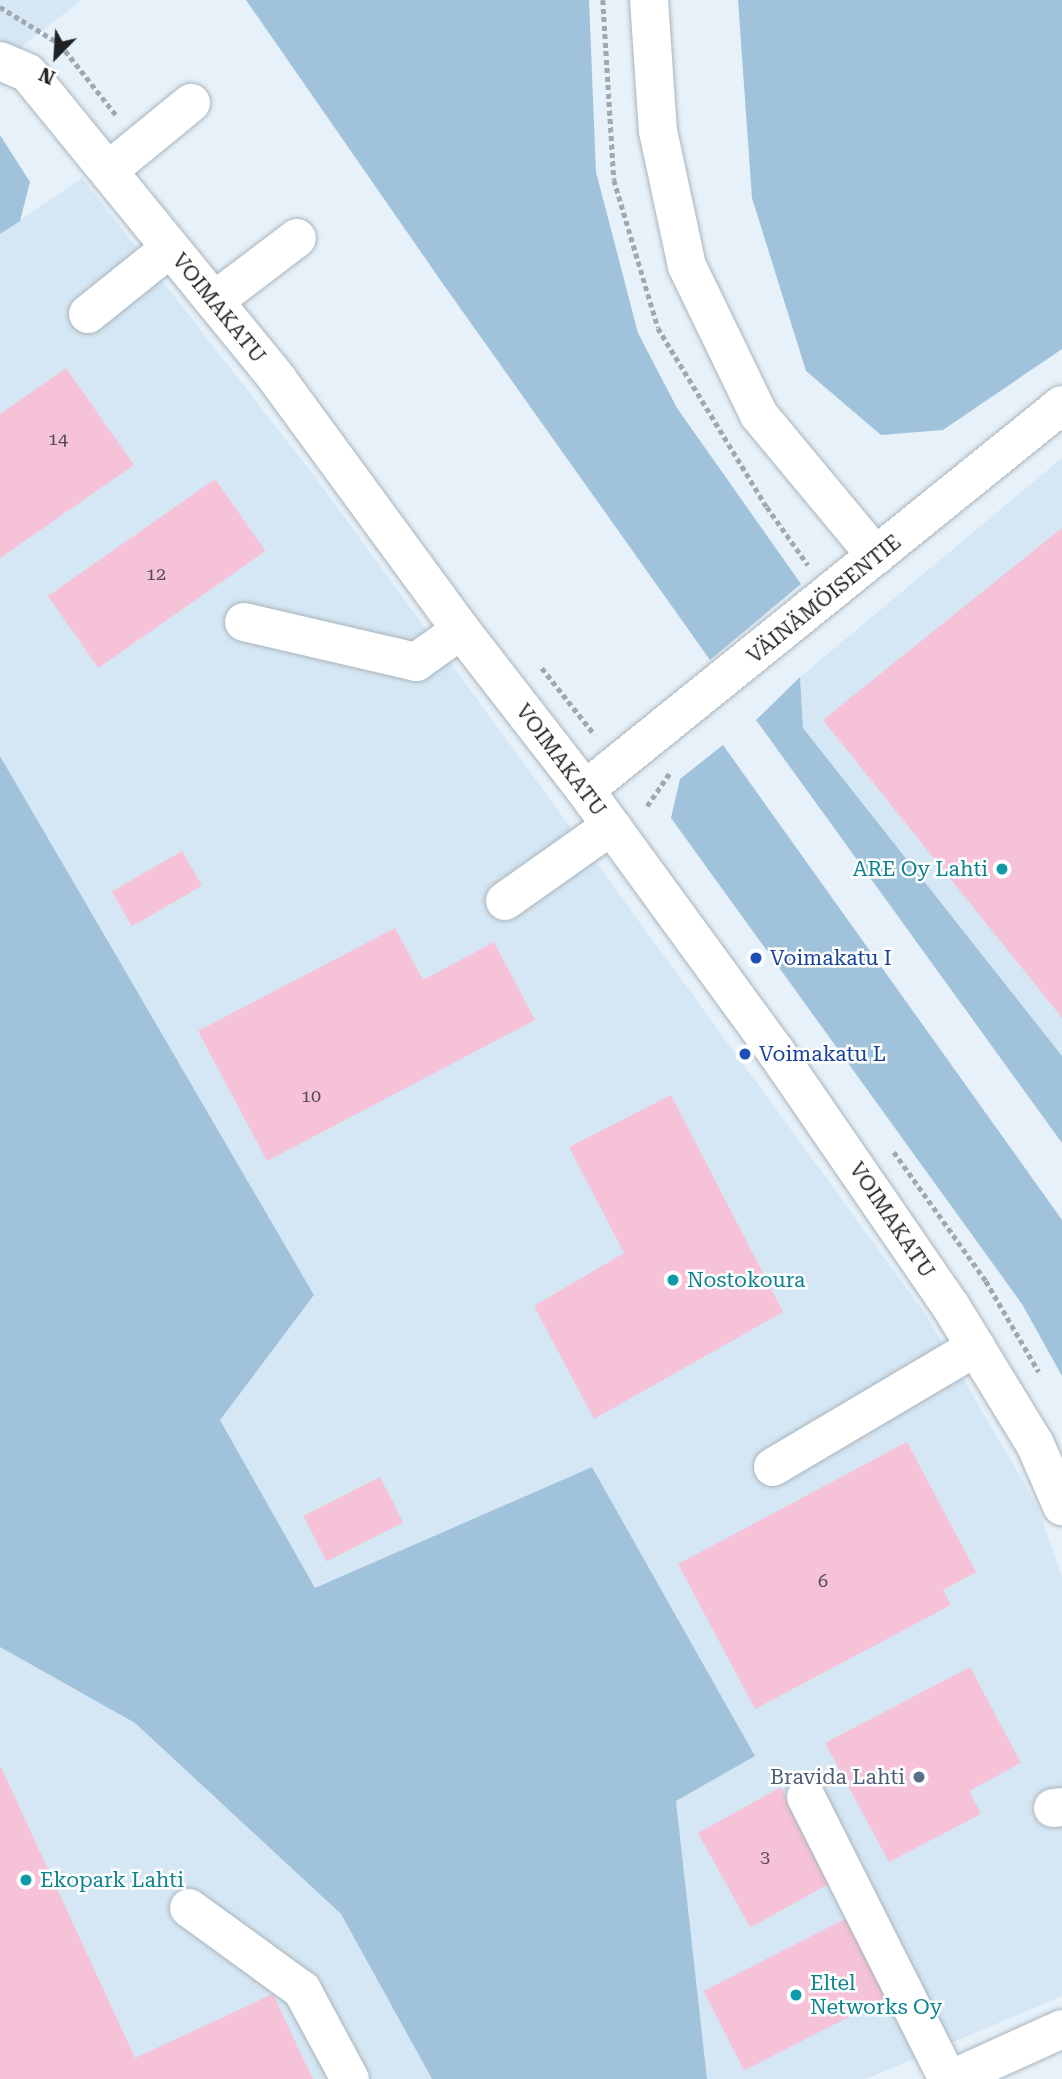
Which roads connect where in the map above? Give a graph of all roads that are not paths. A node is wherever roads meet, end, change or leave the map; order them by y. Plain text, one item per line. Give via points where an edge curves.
1 (649, 0) edge
2 (14, 67) edge
3 (191, 103) dead end
4 (109, 170) junction
5 (297, 238) dead end
6 (170, 248) junction
7 (214, 301) junction
8 (88, 314) dead end
9 (1062, 405) edge
10 (876, 556) junction
11 (244, 622) dead end
12 (461, 630) junction
13 (585, 790) junction
14 (611, 826) junction
15 (505, 901) dead end
16 (976, 1347) junction
17 (772, 1468) dead end
18 (1062, 1506) edge
19 (806, 1797) dead end
20 (189, 1908) dead end
21 (1062, 2029) edge
22 (350, 2079) edge
23 (950, 2079) edge

1 - 10 street via 658,131 687,266 759,415
2 - 4 street, VOIMAKATU
3 - 4 street
4 - 6 street, VOIMAKATU
5 - 7 street
6 - 7 street, VOIMAKATU
6 - 8 street
7 - 12 street, VOIMAKATU via 278,380
9 - 10 street, VÄINÄMÖISENTIE
10 - 13 street, VÄINÄMÖISENTIE via 742,666 661,753
11 - 12 street via 416,662
12 - 13 street, VOIMAKATU
13 - 14 street, VOIMAKATU
14 - 15 street
14 - 16 street, VOIMAKATU via 776,1052
16 - 17 street
16 - 18 street, VOIMAKATU via 1035,1444
19 - 23 street
20 - 22 street via 302,1990
21 - 23 street

